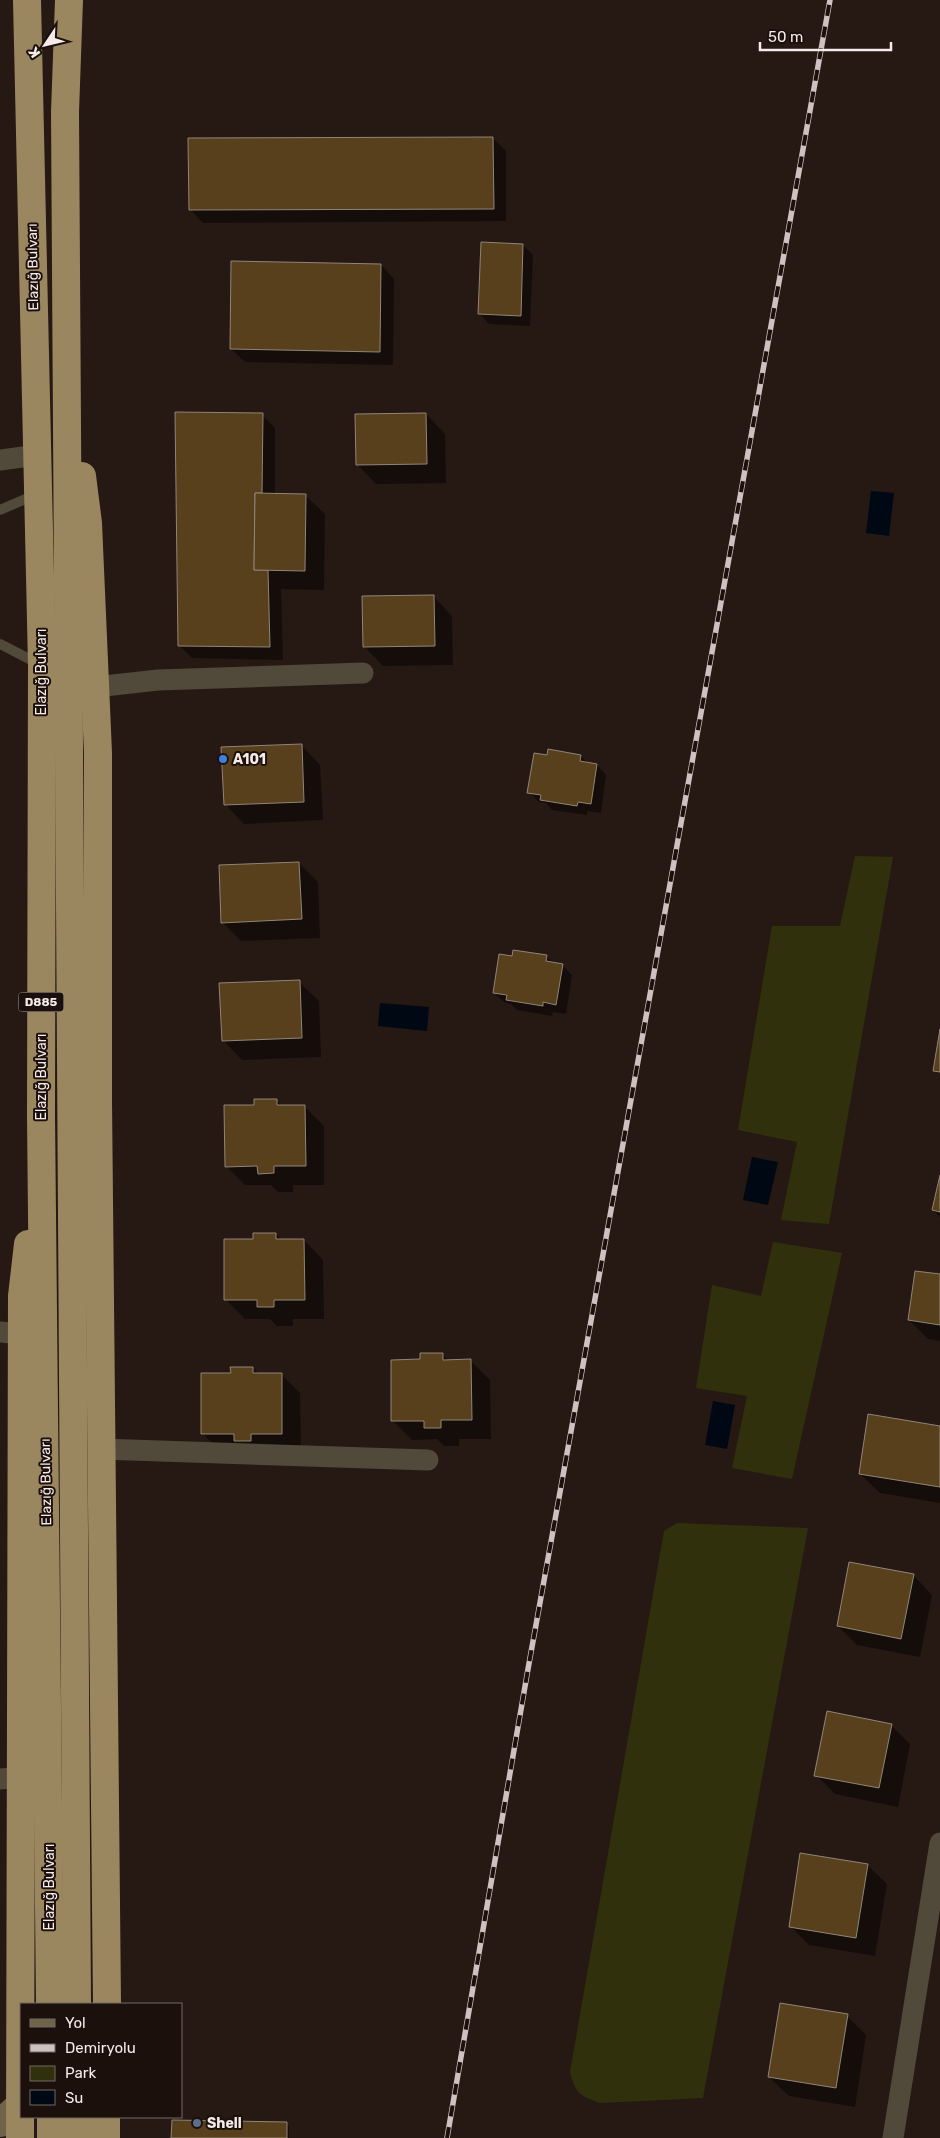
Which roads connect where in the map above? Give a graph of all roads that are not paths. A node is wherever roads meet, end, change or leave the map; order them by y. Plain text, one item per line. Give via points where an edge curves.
1 (27, 0) edge
2 (68, 0) edge
3 (66, 334) junction
4 (37, 455) junction
5 (0, 460) edge
6 (38, 493) junction
7 (0, 510) edge
8 (0, 644) edge
9 (42, 665) junction
10 (363, 673) dead end
11 (95, 687) junction
12 (41, 1116) junction
13 (11, 1333) edge
14 (101, 1449) junction
15 (428, 1460) dead end
16 (11, 1778) edge
17 (940, 1843) edge
18 (50, 2003) edge
19 (77, 2003) edge
20 (107, 2003) edge
21 (20, 2105) junction
22 (51, 2118) edge
23 (78, 2118) edge
24 (106, 2118) edge
25 (0, 2123) edge
26 (20, 2138) edge
27 (51, 2138) edge
28 (78, 2138) edge
29 (106, 2138) edge
30 (893, 2138) edge

1 - 4 highway, Elazığ Bulvarı / D885
2 - 3 highway, Elazığ Bulvarı / D885
3 - 11 highway via 88,523
3 - 19 highway, Elazığ Bulvarı / D885
4 - 5 street
4 - 6 highway, Elazığ Bulvarı / D885
6 - 7 lane
6 - 9 highway, Elazığ Bulvarı / D885
8 - 9 lane
9 - 12 highway, Elazığ Bulvarı / D885
10 - 11 street via 158,680
11 - 14 highway
12 - 13 highway via 22,1296
12 - 18 highway, Elazığ Bulvarı / D885
13 - 16 highway
14 - 15 street
14 - 20 highway
16 - 21 highway
17 - 30 street
21 - 25 main road
21 - 26 highway
22 - 27 highway
23 - 28 highway
24 - 29 highway

